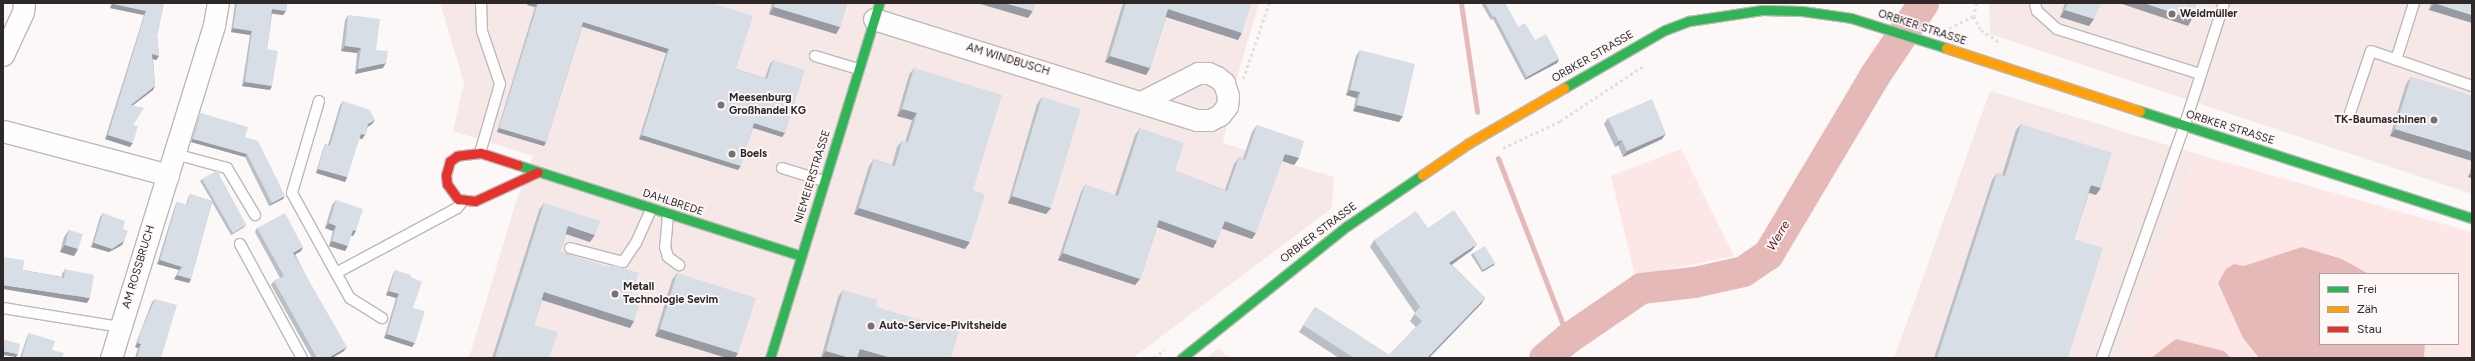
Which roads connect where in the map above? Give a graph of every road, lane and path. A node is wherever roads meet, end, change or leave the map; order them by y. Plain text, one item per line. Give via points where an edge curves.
1 (24, 3) edge
2 (218, 3) edge
3 (481, 3) edge
4 (1269, 3) edge
5 (1977, 3) edge
6 (2035, 3) edge
7 (2224, 3) edge
8 (2414, 3) edge
9 (877, 11) edge
10 (1974, 16) junction
11 (1965, 19) dead end
12 (3, 55) edge
13 (815, 56) dead end
14 (2396, 60) junction
15 (1645, 64) dead end
16 (2002, 68) junction
17 (858, 69) junction
18 (2201, 74) junction
19 (2472, 86) edge
20 (1226, 90) junction
21 (319, 101) dead end
22 (1141, 102) junction
23 (2350, 113) dead end
24 (2184, 127) junction
25 (3, 131) edge
26 (1522, 140) dead end
27 (480, 153) junction
28 (174, 154) junction
29 (782, 168) dead end
30 (538, 172) junction
31 (168, 175) junction
32 (824, 181) junction
33 (463, 201) junction
34 (651, 209) junction
35 (254, 215) dead end
36 (668, 215) junction
37 (2472, 218) edge
38 (240, 244) dead end
39 (570, 248) dead end
40 (801, 256) junction
41 (679, 265) dead end
42 (336, 273) junction
43 (3, 308) edge
44 (382, 318) dead end
45 (120, 327) junction
46 (111, 358) edge
47 (302, 358) edge
48 (770, 358) edge
49 (1182, 358) edge
50 (2102, 358) edge

1 - 12 street via 23,12
2 - 28 street, AM ROSSBRUCH via 214,25
3 - 27 lane via 482,30 500,84
4 - 20 path via 1242,82
5 - 10 path
6 - 18 lane via 2037,11 2057,28
7 - 18 lane
8 - 14 lane
9 - 17 street, NIEMEIERSTRASSE
9 - 22 street, AM WINDBUSCH
10 - 11 path
10 - 16 path via 1981,30 1997,40
13 - 17 lane
14 - 19 lane
14 - 23 lane via 2371,51
15 - 26 path via 1596,99
16 - 24 street, ORBKER STRASSE
16 - 49 street, ORBKER STRASSE via 1851,18 1802,11 1762,10 1712,13 1689,21 1665,30 1468,143 1347,226
17 - 32 street, NIEMEIERSTRASSE
18 - 24 lane
20 - 22 street via 1218,77 1198,73
20 - 22 street, AM WINDBUSCH via 1228,106 1220,115 1210,120 1197,120
21 - 42 lane via 292,193
24 - 37 street, ORBKER STRASSE
24 - 50 lane
25 - 31 street
27 - 30 street, DAHLBREDE
27 - 33 street, DAHLBREDE via 457,156 447,168 447,184 452,193
28 - 31 street, AM ROSSBRUCH
28 - 35 lane via 227,168
29 - 32 lane
30 - 33 street via 483,199
30 - 34 street, DAHLBREDE
31 - 45 street, AM ROSSBRUCH
32 - 40 street, NIEMEIERSTRASSE
33 - 42 lane via 457,208
34 - 36 street, DAHLBREDE
34 - 39 lane via 636,243 623,262
36 - 40 street, DAHLBREDE
36 - 41 lane via 665,247 668,257
38 - 47 lane
40 - 48 street, NIEMEIERSTRASSE
42 - 44 lane via 350,298
43 - 45 lane
45 - 46 street, AM ROSSBRUCH

